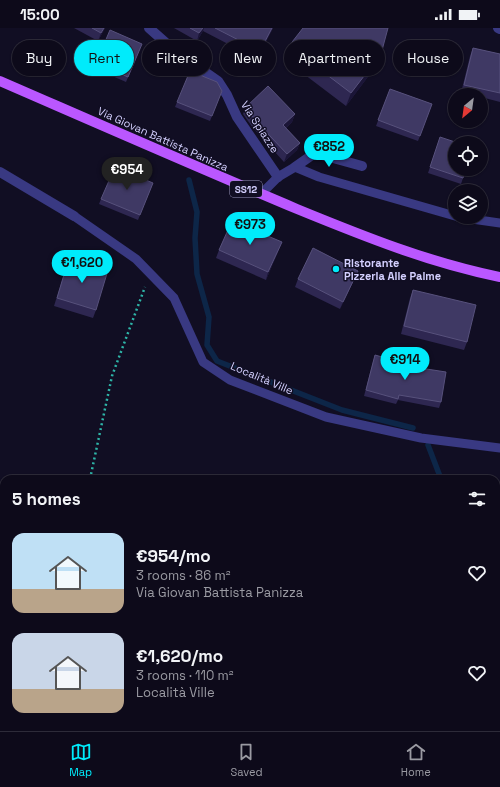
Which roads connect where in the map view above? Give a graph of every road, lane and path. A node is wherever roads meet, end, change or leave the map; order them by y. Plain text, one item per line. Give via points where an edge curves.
1 (149, 28) edge
2 (0, 81) edge
3 (362, 166) dead end
4 (295, 167) junction
5 (0, 172) edge
6 (278, 177) junction
7 (261, 194) junction
8 (448, 215) edge
9 (74, 216) joint
10 (488, 221) edge
11 (500, 223) edge
12 (150, 273) junction
13 (500, 277) edge
14 (500, 448) edge
15 (91, 475) edge

1 - 6 street, Via Spiazze via 175,51 218,81 237,117
2 - 7 main road, Via Giovan Battista Panizza / SS12
3 - 4 street via 315,153
4 - 6 lane
4 - 8 lane
5 - 9 street, Località Ville
6 - 7 lane
7 - 13 main road, Via Giovan Battista Panizza / SS12 via 360,235 419,255
9 - 12 lane, Località Ville via 136,259
10 - 11 lane
12 - 14 lane, Località Ville via 174,298 203,362 230,380 326,417 421,438
12 - 15 path via 112,376

